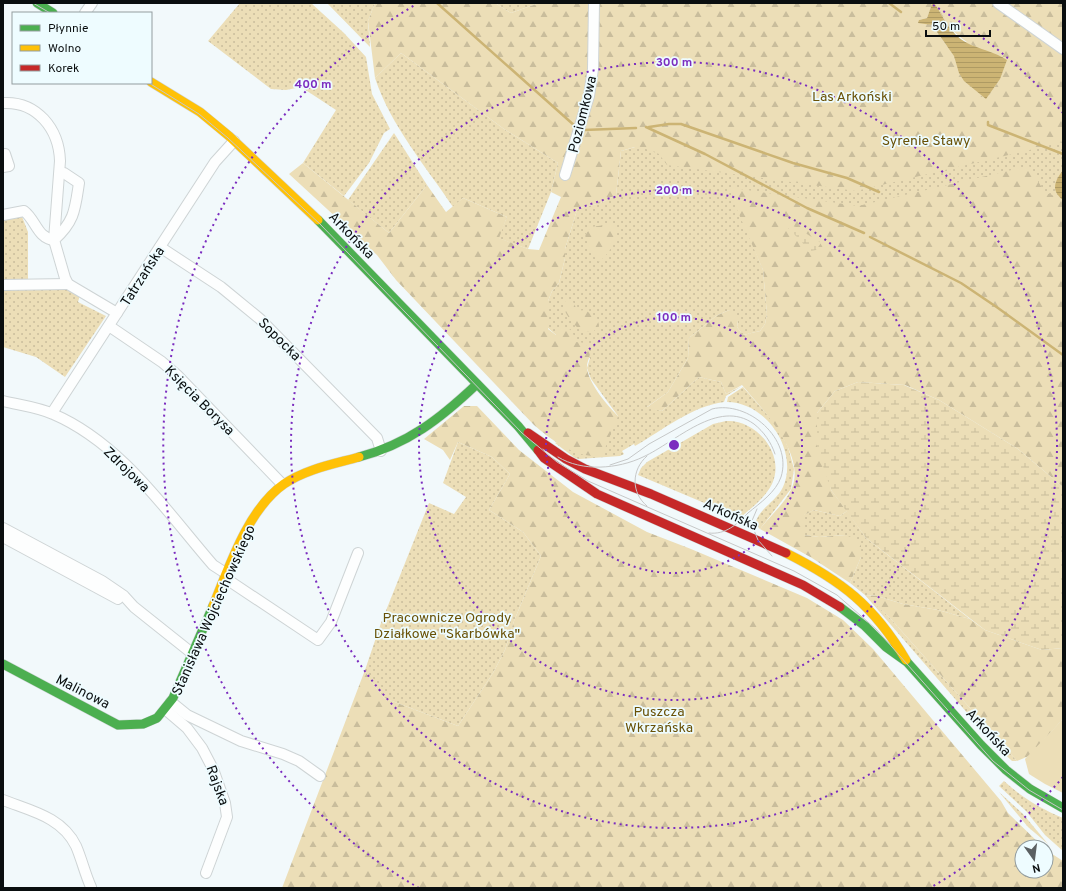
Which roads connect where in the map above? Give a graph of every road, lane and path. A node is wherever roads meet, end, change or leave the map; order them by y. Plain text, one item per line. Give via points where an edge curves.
1 (37, 3) edge
2 (92, 3) edge
3 (594, 3) edge
4 (998, 3) edge
5 (51, 12) edge
6 (86, 12) edge
7 (1063, 49) edge
8 (152, 83) edge
9 (3, 103) edge
10 (234, 141) junction
11 (3, 154) edge
12 (3, 168) edge
13 (60, 173) junction
14 (566, 175) dead end
15 (3, 215) edge
16 (54, 240) junction
17 (160, 247) junction
18 (68, 284) junction
19 (3, 285) edge
20 (118, 313) junction
21 (110, 326) junction
22 (477, 384) junction
23 (3, 401) edge
24 (52, 413) junction
25 (518, 426) junction
26 (381, 451) junction
27 (282, 484) junction
28 (3, 528) edge
29 (3, 537) edge
30 (358, 553) dead end
31 (226, 576) junction
32 (134, 607) junction
33 (193, 654) junction
34 (907, 662) junction
35 (3, 664) edge
36 (169, 706) junction
37 (154, 720) joint
38 (320, 776) dead end
39 (3, 800) edge
40 (1063, 808) edge
41 (206, 873) dead end
42 (92, 888) edge

1 - 5 street
2 - 6 street
3 - 14 street, Poziomkowa via 593,69 589,96
4 - 7 street
8 - 10 street, Arkońska via 200,112
9 - 13 street via 26,106 48,123 59,143
10 - 17 street, Tatrzańska via 215,162
10 - 22 street, Arkońska via 322,224
11 - 12 street via 9,166
13 - 16 street
13 - 16 street via 79,183 73,217 69,225
15 - 16 street via 24,211 42,236
16 - 18 street
17 - 20 street, Tatrzańska
17 - 26 street, Sopocka via 221,287 260,319 377,438
18 - 19 street
18 - 20 street
20 - 21 street, Tatrzańska
21 - 24 street, Tatrzańska
21 - 27 street, Księcia Borysa via 177,375
22 - 25 street, Arkońska
22 - 26 street, Stanisława Wojciechowskiego via 437,420 417,434
23 - 24 street, Zdrojowa
24 - 31 street, Zdrojowa via 80,428 126,466
25 - 34 street, Arkońska via 546,459 591,490 619,505 814,591 851,615 886,647
25 - 34 street, Arkońska via 587,470 643,490 821,570 870,611 895,640
26 - 27 street, Stanisława Wojciechowskiego via 299,476
27 - 31 street, Stanisława Wojciechowskiego via 258,512
28 - 32 street via 92,575 124,596
29 - 32 street
30 - 31 street, Zdrojowa via 331,622 318,640
31 - 33 street, Stanisława Wojciechowskiego
32 - 33 street
33 - 36 street, Stanisława Wojciechowskiego
34 - 40 street, Arkońska via 981,746 1002,766 1033,791
35 - 37 street, Malinowa via 118,725 138,726
36 - 37 street, Stanisława Wojciechowskiego
36 - 38 street via 241,741 299,761
36 - 41 street, Rajska via 202,748 213,769 225,803 227,817
39 - 42 street via 50,818 61,826 75,844

